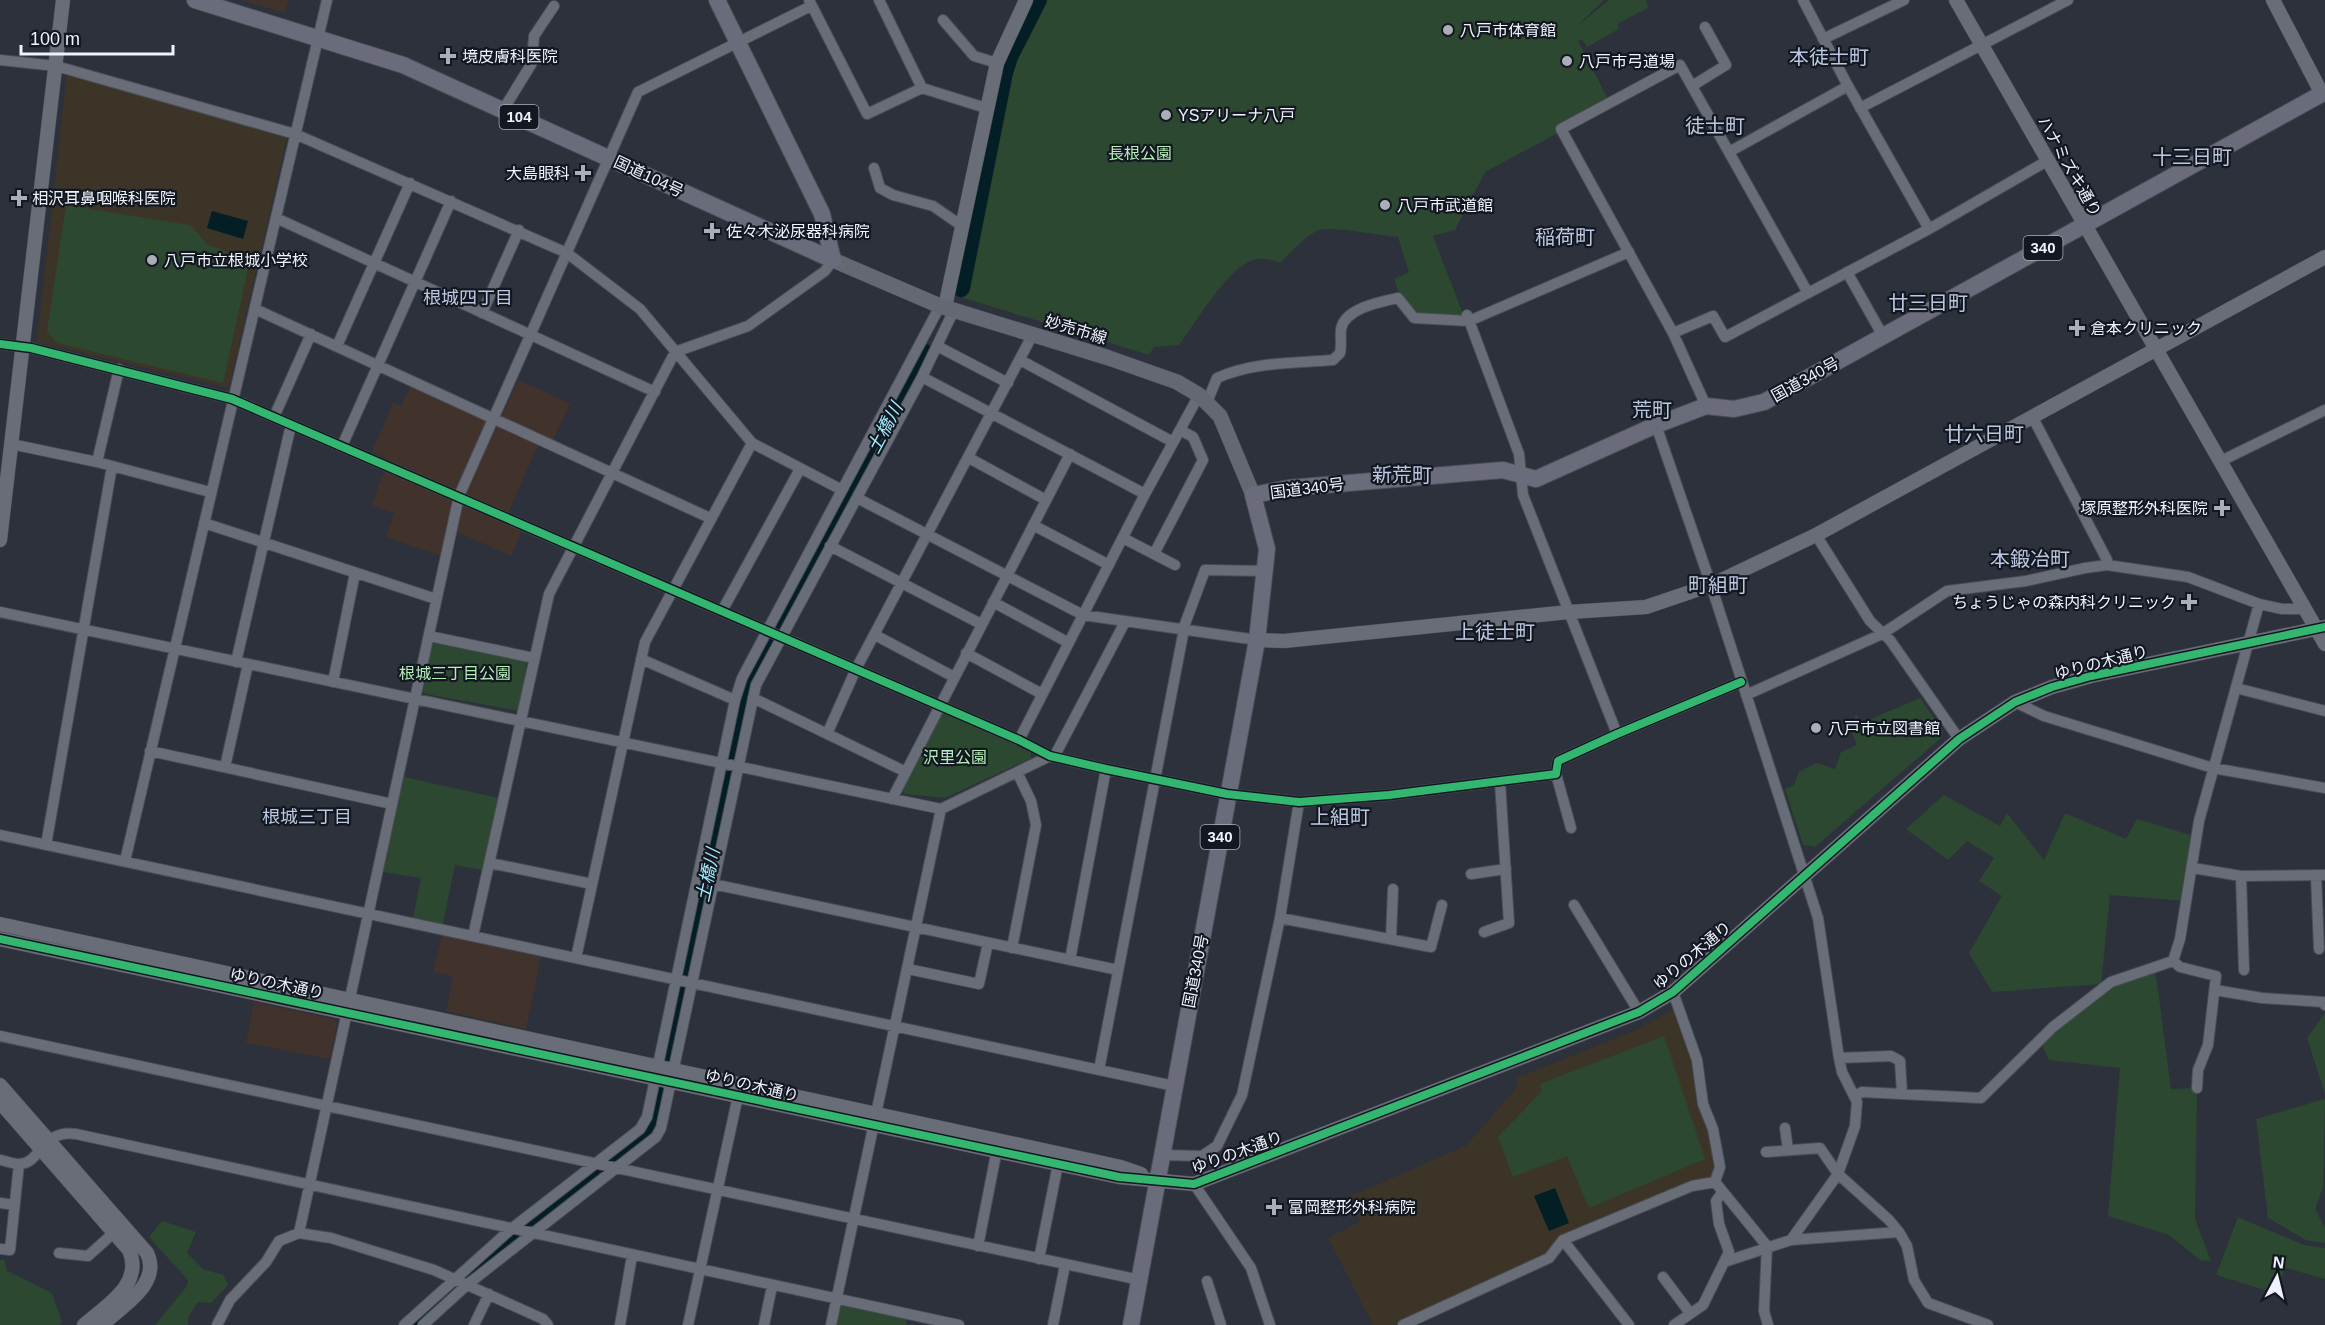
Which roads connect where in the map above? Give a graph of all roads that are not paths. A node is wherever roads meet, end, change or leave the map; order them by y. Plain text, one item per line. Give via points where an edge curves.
1 (63, 0) edge
2 (195, 0) edge
3 (327, 0) edge
4 (717, 0) edge
5 (879, 0) edge
6 (1026, 0) edge
7 (1803, 0) edge
8 (1904, 0) edge
9 (1956, 0) edge
10 (2068, 0) edge
11 (2273, 0) edge
12 (555, 2) edge
13 (810, 3) edge
14 (943, 20) dead end
15 (1705, 27) dead end
16 (319, 37) junction
17 (1823, 39) junction
18 (738, 43) junction
19 (1982, 45) junction
20 (0, 60) edge
21 (997, 63) junction
22 (56, 66) junction
23 (1692, 86) junction
24 (1848, 86) junction
25 (922, 88) junction
26 (2323, 93) edge
27 (986, 108) junction
28 (1860, 108) junction
29 (503, 110) junction
30 (295, 134) junction
31 (1729, 152) junction
32 (609, 158) junction
33 (2047, 161) junction
34 (874, 168) dead end
35 (410, 183) junction
36 (452, 201) junction
37 (276, 218) junction
38 (2084, 225) junction
39 (962, 226) junction
40 (1929, 229) junction
41 (519, 230) junction
42 (567, 252) junction
43 (1629, 252) junction
44 (2325, 257) edge
45 (832, 260) junction
46 (374, 263) junction
47 (1848, 272) junction
48 (415, 282) junction
49 (1808, 293) junction
50 (947, 308) junction
51 (255, 309) junction
52 (482, 312) junction
53 (1468, 318) junction
54 (1673, 333) junction
55 (311, 334) junction
56 (1033, 334) junction
57 (530, 335) junction
58 (1883, 336) junction
59 (0, 344) edge
60 (336, 346) junction
61 (937, 346) junction
62 (23, 347) junction
63 (2157, 347) junction
64 (675, 352) junction
65 (1020, 360) junction
66 (378, 365) junction
67 (119, 369) junction
68 (922, 377) junction
69 (1008, 383) junction
70 (654, 392) junction
71 (1203, 398) junction
72 (232, 399) junction
73 (1706, 406) junction
74 (2325, 410) edge
75 (993, 413) junction
76 (2032, 416) junction
77 (274, 417) junction
78 (493, 418) junction
79 (291, 425) junction
80 (1656, 425) junction
81 (1180, 430) junction
82 (1173, 442) junction
83 (752, 443) junction
84 (11, 444) junction
85 (342, 446) junction
86 (1070, 454) junction
87 (969, 458) junction
88 (2221, 461) junction
89 (97, 462) junction
90 (112, 466) junction
91 (800, 469) junction
92 (611, 472) junction
93 (1522, 476) junction
94 (842, 490) junction
95 (210, 492) junction
96 (1145, 494) junction
97 (1253, 495) junction
98 (459, 496) junction
99 (857, 498) junction
100 (1046, 500) junction
101 (710, 518) junction
102 (204, 523) junction
103 (1033, 525) junction
104 (929, 534) junction
105 (1816, 535) junction
106 (1123, 538) junction
107 (0, 540) edge
108 (265, 543) junction
109 (830, 546) junction
110 (573, 549) junction
111 (1154, 554) junction
112 (1109, 565) junction
113 (1175, 565) dead end
114 (2107, 565) junction
115 (1266, 571) junction
116 (355, 573) junction
117 (1006, 576) junction
118 (902, 584) junction
119 (1711, 585) junction
120 (672, 590) junction
121 (436, 599) junction
122 (993, 602) junction
123 (2259, 604) junction
124 (2304, 609) junction
125 (722, 611) junction
126 (0, 612) edge
127 (1569, 612) junction
128 (1083, 615) junction
129 (1125, 622) junction
130 (981, 624) junction
131 (2321, 628) edge
132 (83, 629) junction
133 (767, 631) junction
134 (1183, 631) junction
135 (1882, 634) junction
136 (875, 635) junction
137 (429, 636) junction
138 (781, 637) junction
139 (1257, 640) junction
140 (1069, 643) junction
141 (2249, 643) junction
142 (2325, 644) edge
143 (174, 649) junction
144 (966, 653) junction
145 (534, 658) junction
146 (641, 659) junction
147 (236, 662) junction
148 (248, 664) junction
149 (856, 669) junction
150 (954, 676) junction
151 (333, 682) junction
152 (1741, 682) junction
153 (2236, 688) junction
154 (1042, 694) junction
155 (1746, 695) junction
156 (753, 698) junction
157 (415, 699) junction
158 (735, 700) junction
159 (2015, 702) junction
160 (939, 706) junction
161 (2325, 711) edge
162 (521, 721) junction
163 (827, 734) junction
164 (1617, 734) junction
165 (1959, 739) junction
166 (1018, 740) junction
167 (623, 742) junction
168 (150, 751) junction
169 (1052, 757) junction
170 (723, 763) junction
171 (739, 766) junction
172 (225, 767) junction
173 (2213, 768) junction
174 (1106, 769) junction
175 (906, 772) junction
176 (1017, 772) junction
177 (1556, 774) junction
178 (1153, 779) junction
179 (1500, 782) junction
180 (2325, 788) edge
181 (1227, 794) junction
182 (892, 799) junction
183 (1299, 802) junction
184 (392, 804) junction
185 (941, 809) junction
186 (1571, 828) dead end
187 (0, 835) edge
188 (46, 845) junction
189 (125, 861) junction
190 (490, 863) junction
191 (2193, 868) junction
192 (1506, 869) junction
193 (1471, 874) dead end
194 (1805, 875) junction
195 (2320, 875) edge
196 (2241, 876) junction
197 (592, 884) junction
198 (713, 884) junction
199 (1393, 889) dead end
200 (1442, 905) dead end
201 (1574, 905) dead end
202 (368, 914) junction
203 (1280, 918) junction
204 (0, 924) edge
205 (916, 928) junction
206 (1484, 932) dead end
207 (473, 936) junction
208 (1390, 938) junction
209 (0, 939) edge
210 (988, 943) junction
211 (1012, 948) junction
212 (2319, 949) dead end
213 (576, 958) junction
214 (1070, 960) junction
215 (2173, 961) junction
216 (908, 969) junction
217 (1118, 970) junction
218 (2244, 970) dead end
219 (676, 979) junction
220 (692, 982) junction
221 (2215, 990) junction
222 (1673, 992) junction
223 (2325, 1005) edge
224 (348, 1006) junction
225 (1639, 1012) junction
226 (896, 1027) junction
227 (0, 1036) edge
228 (1839, 1058) junction
229 (1099, 1070) junction
230 (656, 1074) junction
231 (671, 1076) junction
232 (0, 1085) edge
233 (1174, 1086) junction
234 (2197, 1088) dead end
235 (1902, 1093) junction
236 (738, 1096) junction
237 (1855, 1096) junction
238 (0, 1102) edge
239 (327, 1106) junction
240 (876, 1120) junction
241 (1785, 1128) dead end
242 (44, 1145) junction
243 (998, 1146) junction
244 (1788, 1150) junction
245 (1766, 1152) dead end
246 (1162, 1155) junction
247 (0, 1160) edge
248 (595, 1163) junction
249 (19, 1164) junction
250 (1058, 1164) junction
251 (617, 1168) junction
252 (1838, 1174) junction
253 (1158, 1180) junction
254 (1715, 1182) junction
255 (1194, 1184) junction
256 (309, 1185) junction
257 (718, 1189) junction
258 (1722, 1193) junction
259 (0, 1203) edge
260 (14, 1205) junction
261 (854, 1220) junction
262 (118, 1229) junction
263 (511, 1229) junction
264 (535, 1232) junction
265 (299, 1233) junction
266 (1899, 1233) junction
267 (1563, 1240) junction
268 (1791, 1240) junction
269 (978, 1246) junction
270 (1767, 1246) junction
271 (0, 1249) edge
272 (59, 1253) dead end
273 (632, 1256) junction
274 (1038, 1259) junction
275 (1724, 1262) junction
276 (1065, 1265) junction
277 (700, 1271) junction
278 (1663, 1277) dead end
279 (454, 1278) junction
280 (1140, 1280) junction
281 (1207, 1281) dead end
282 (468, 1284) junction
283 (772, 1286) junction
284 (489, 1294) junction
285 (836, 1299) junction
286 (1690, 1313) junction
287 (912, 1320) edge
288 (1406, 1324) edge
289 (84, 1325) edge
290 (102, 1325) edge
291 (217, 1325) edge
292 (404, 1325) edge
293 (423, 1325) edge
294 (474, 1325) edge
295 (548, 1325) edge
296 (620, 1325) edge
297 (688, 1325) edge
298 (764, 1325) edge
299 (831, 1325) edge
300 (959, 1325) edge
301 (1053, 1325) edge
302 (1131, 1325) edge
303 (1221, 1325) edge
304 (1270, 1325) edge
305 (1629, 1325) edge
306 (1674, 1325) edge
307 (1768, 1325) edge
308 (1988, 1325) edge

1 - 22 street
2 - 16 highway, 国道104号 / 104
3 - 16 street
4 - 18 highway
5 - 25 street
6 - 21 street
7 - 17 street
8 - 17 street
9 - 19 street, ハナミズキ通り
10 - 19 street
11 - 26 street
12 - 29 street via 534,36 532,63
13 - 18 street
13 - 25 street via 867,114
14 - 21 street via 974,56
15 - 23 street via 1726,65
16 - 29 highway, 国道104号 / 104 via 403,65
16 - 30 street
17 - 24 street
18 - 32 street via 638,92
18 - 45 highway via 822,214
19 - 28 street
19 - 33 street, ハナミズキ通り
20 - 22 street
21 - 27 street
22 - 30 street
22 - 62 street
23 - 31 street
23 - 43 street via 1680,65 1561,129
24 - 28 street
24 - 31 street
25 - 27 street
26 - 38 highway, 国道340号 / 340
27 - 39 street
28 - 40 street
29 - 32 highway, 国道104号 / 104
30 - 35 street
30 - 37 street
31 - 49 street
32 - 42 street
32 - 45 highway, 国道104号 / 104
33 - 38 street, ハナミズキ通り
33 - 40 street
34 - 39 street via 880,188 933,206
35 - 36 street
35 - 46 street
36 - 41 street
36 - 48 street
37 - 46 street
37 - 51 street
38 - 58 highway, 国道340号 / 340
38 - 63 street, ハナミズキ通り
39 - 50 street
40 - 47 street
41 - 42 street
41 - 52 street
42 - 57 street
42 - 64 street via 640,309
43 - 53 street
43 - 54 street
44 - 63 street
45 - 50 main road, 妙売市線
45 - 64 street via 825,271 748,326
46 - 48 street
46 - 60 street
47 - 49 street
47 - 58 street
48 - 52 street
48 - 66 street
49 - 54 street via 1725,337 1713,316
50 - 56 main road, 妙売市線
50 - 61 street
50 - 94 street
51 - 55 street
51 - 72 street
52 - 57 street
53 - 71 street via 1414,318 1398,298 1391,299 1351,315 1342,326 1340,354 1333,360 1257,366 1217,378
53 - 93 street via 1519,454
54 - 73 street
55 - 60 street
55 - 77 street
56 - 65 street
56 - 71 main road, 妙売市線 via 1138,367 1177,382
57 - 70 street
57 - 78 street
58 - 73 highway, 国道340号 / 340 via 1764,402 1734,409
59 - 62 street
60 - 66 street
61 - 68 street
61 - 69 street
62 - 67 street
62 - 84 street
63 - 76 street
63 - 88 street, ハナミズキ通り
64 - 70 street
64 - 83 street
65 - 69 street
65 - 82 street
66 - 78 street
66 - 85 street
67 - 72 street
67 - 89 street
68 - 75 street
68 - 99 street
69 - 75 street
70 - 92 street
71 - 81 street
71 - 97 main road, 妙売市線 via 1220,416
72 - 77 street
72 - 95 street
73 - 80 highway, 国道340号 / 340
74 - 88 street
75 - 86 street
75 - 87 street
76 - 105 street
76 - 114 street
77 - 79 street
78 - 92 street
78 - 98 street
79 - 85 street
79 - 108 street
80 - 93 highway, 国道340号 / 340 via 1536,479
80 - 119 street
81 - 82 street
81 - 111 street via 1193,437 1203,460
82 - 96 street
83 - 91 street
83 - 101 street
84 - 89 street
84 - 107 street
85 - 98 street
86 - 96 street
86 - 100 street
87 - 100 street
87 - 104 street
88 - 124 street, ハナミズキ通り
89 - 90 street
90 - 95 street
90 - 132 street
91 - 94 street
91 - 125 street
92 - 101 street
92 - 110 street
93 - 97 highway, 国道340号 / 340 via 1503,470 1289,488
93 - 127 street via 1523,495
94 - 133 street
95 - 102 street
96 - 106 street
97 - 115 highway, 国道340号 / 340 via 1266,535
98 - 110 street
98 - 121 street
99 - 104 street
99 - 109 street
100 - 103 street
101 - 120 street
102 - 108 street
102 - 143 street
103 - 112 street
103 - 117 street
104 - 117 street
104 - 118 street
105 - 119 street
105 - 135 street
106 - 111 street
106 - 112 street
108 - 116 street
108 - 147 street
109 - 118 street
109 - 138 street
110 - 120 street
110 - 145 street via 549,594
111 - 113 street
112 - 128 street
114 - 123 street via 2188,577
114 - 135 street via 1947,591
115 - 134 street via 1205,570
115 - 139 highway, 国道340号 / 340
116 - 121 street
116 - 151 street
117 - 122 street
117 - 128 street
118 - 130 street
118 - 136 street
119 - 127 street via 1646,607
119 - 152 street
120 - 125 street
120 - 146 street via 645,642
121 - 137 street
122 - 130 street
122 - 140 street
123 - 124 street
123 - 141 street
124 - 131 street, ハナミズキ通り
125 - 133 street
126 - 132 street
127 - 139 street via 1284,641
127 - 164 street
128 - 129 street
128 - 140 street
129 - 134 street
129 - 169 street
130 - 144 street
131 - 141 street, ゆりの木通り
131 - 142 street, ハナミズキ通り
132 - 143 street
132 - 188 street
133 - 138 street
133 - 158 street
134 - 139 street
134 - 178 street
135 - 155 street
135 - 165 street
136 - 149 street
136 - 150 street
137 - 145 street
137 - 157 street
138 - 149 street
138 - 156 street
139 - 181 highway, 国道340号 / 340
140 - 154 street
141 - 153 street
141 - 159 street, ゆりの木通り via 2091,676
143 - 147 street
143 - 168 street
144 - 150 street
144 - 154 street
145 - 162 street
146 - 158 street
146 - 167 street
147 - 148 street
148 - 151 street
148 - 172 street
149 - 160 street
149 - 163 street
150 - 160 street
151 - 157 street
152 - 155 street
152 - 164 street
153 - 161 street
153 - 173 street
154 - 166 street
155 - 194 street
156 - 163 street
156 - 171 street
157 - 162 street
157 - 184 street
158 - 170 street
159 - 165 street, ゆりの木通り
159 - 173 street via 2044,716
160 - 166 street
160 - 175 street
162 - 167 street
162 - 190 street
163 - 175 street
164 - 177 street via 1558,761
165 - 194 street, ゆりの木通り
166 - 169 street
167 - 170 street
167 - 197 street
168 - 172 street
168 - 189 street
169 - 174 street
169 - 176 street
170 - 171 street
170 - 219 street
171 - 182 street
171 - 198 street
172 - 184 street
173 - 180 street
173 - 191 street via 2199,821
174 - 178 street
174 - 214 street
175 - 182 street
176 - 185 street
176 - 211 street via 1031,801 1036,825
177 - 179 street
177 - 186 street
178 - 181 street
178 - 217 street
179 - 183 street
179 - 192 street
181 - 183 street
181 - 233 highway, 国道340号 / 340
182 - 185 street
183 - 203 street
184 - 202 street
185 - 205 street
187 - 188 street
188 - 189 street
189 - 202 street
190 - 197 street
190 - 207 street
191 - 196 street
191 - 215 street
192 - 193 street
192 - 206 street via 1509,922
194 - 222 street, ゆりの木通り
194 - 228 street via 1818,918
195 - 196 street
195 - 212 street
196 - 218 street
197 - 213 street
198 - 205 street
198 - 220 street
199 - 208 street
200 - 208 street via 1431,947
201 - 225 street
202 - 207 street
202 - 224 street
203 - 208 street
203 - 246 street via 1242,1095 1217,1146 1202,1156
204 - 224 street, ゆりの木通り
205 - 210 street
205 - 216 street
207 - 213 street
209 - 224 street, ゆりの木通り
210 - 211 street
210 - 216 street via 979,984
211 - 214 street
213 - 219 street
214 - 217 street
215 - 221 street via 2180,967 2216,976
215 - 235 street via 2111,982 2053,1027 1981,1098
216 - 226 street
217 - 229 street
219 - 220 street
219 - 230 street
220 - 226 street
220 - 231 street
221 - 223 street
221 - 234 street via 2208,1045 2198,1070
222 - 225 street, ゆりの木通り
222 - 254 street via 1686,1022 1697,1060 1703,1104 1713,1129 1720,1167
224 - 230 street, ゆりの木通り
224 - 239 street
225 - 255 street, ゆりの木通り
226 - 229 street
226 - 240 street
227 - 239 street
228 - 235 street via 1891,1056 1900,1061
228 - 237 street
229 - 233 street
230 - 231 street, ゆりの木通り
230 - 248 street via 647,1117 640,1129
231 - 236 street, ゆりの木通り
231 - 240 street, ゆりの木通り
231 - 251 street via 656,1137
232 - 242 street
233 - 246 highway, 国道340号 / 340
235 - 237 street via 1863,1092
236 - 240 street, ゆりの木通り
236 - 257 street
237 - 252 street via 1855,1126
238 - 242 street
239 - 248 street
239 - 256 street
240 - 243 street, ゆりの木通り
240 - 261 street
241 - 244 street
242 - 249 street via 27,1162
242 - 256 street via 62,1132 76,1134
242 - 262 street
243 - 250 street, ゆりの木通り
243 - 253 street, ゆりの木通り via 1121,1167
243 - 269 street
244 - 245 street
244 - 252 street via 1820,1148
246 - 253 highway, 国道340号 / 340
247 - 249 street
248 - 251 street
248 - 263 street
249 - 260 street
250 - 253 street, ゆりの木通り via 1119,1178
250 - 274 street
251 - 257 street
251 - 264 street
252 - 266 street
252 - 268 street
253 - 255 street, ゆりの木通り
253 - 280 highway, 国道340号 / 340
254 - 258 street
254 - 267 street via 1692,1186
255 - 304 street via 1251,1268
256 - 263 street
256 - 265 street
257 - 261 street
257 - 277 street
258 - 270 street
258 - 275 street via 1716,1201 1729,1252
259 - 260 street
260 - 271 street via 10,1250
261 - 269 street
261 - 285 street
262 - 272 street via 88,1256
262 - 289 street via 134,1262 133,1273 127,1286
262 - 290 street via 147,1253 152,1274 146,1285
263 - 264 street
263 - 279 street
264 - 273 street
264 - 282 street
265 - 279 street via 331,1238
265 - 291 street via 279,1241 266,1262 230,1300
266 - 268 street
266 - 308 street via 1907,1246 1914,1280 1928,1303
267 - 288 street via 1549,1257
267 - 305 street
268 - 270 street
269 - 274 street
270 - 275 street
270 - 307 street via 1764,1311
273 - 277 street
273 - 296 street
274 - 276 street
275 - 286 street via 1703,1305
276 - 280 street
276 - 301 street
277 - 283 street
277 - 297 street
278 - 286 street
279 - 282 street
279 - 292 street
280 - 302 highway, 国道340号 / 340
281 - 303 street
282 - 284 street
282 - 293 street
283 - 285 street
283 - 298 street
284 - 294 street
284 - 295 street
285 - 287 street
285 - 299 street
286 - 306 street
287 - 300 street

